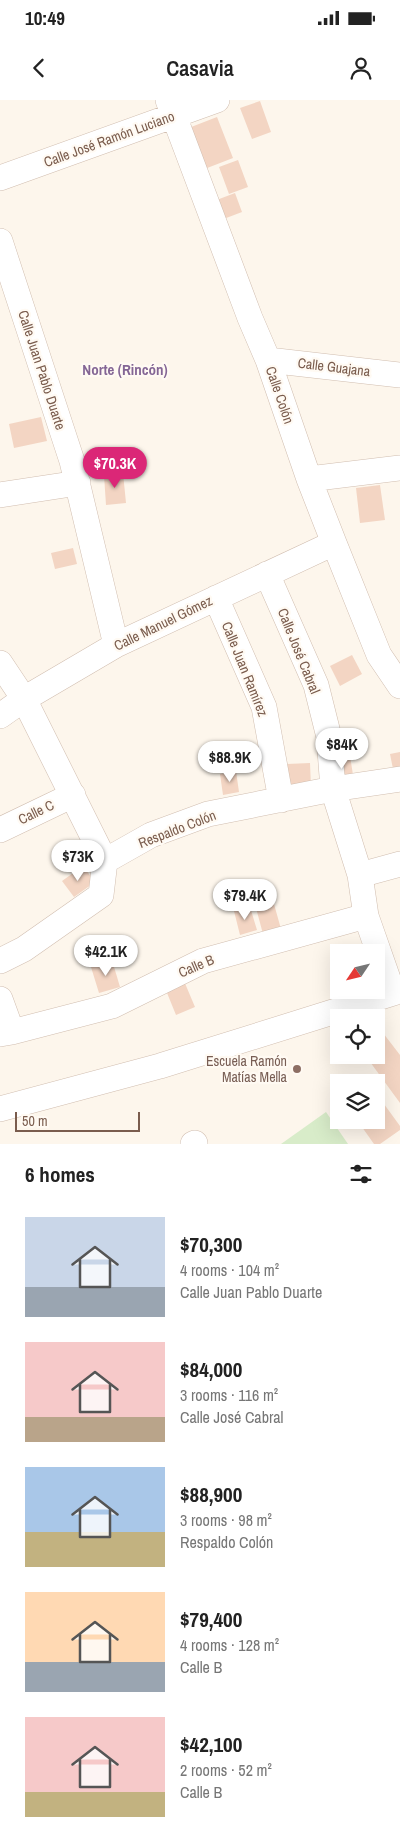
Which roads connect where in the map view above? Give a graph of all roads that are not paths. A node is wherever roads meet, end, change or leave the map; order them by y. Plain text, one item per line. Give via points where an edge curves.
1 (218, 100) edge
2 (171, 108) edge
3 (0, 178) edge
4 (0, 241) edge
5 (268, 360) junction
6 (400, 375) edge
7 (400, 468) edge
8 (309, 480) junction
9 (78, 483) junction
10 (0, 495) edge
11 (334, 542) junction
12 (267, 574) junction
13 (216, 598) junction
14 (116, 645) junction
15 (0, 663) edge
16 (397, 676) edge
17 (24, 700) junction
18 (0, 716) edge
19 (400, 779) edge
20 (333, 789) junction
21 (73, 795) junction
22 (281, 800) junction
23 (0, 830) edge
24 (105, 861) junction
25 (400, 864) edge
26 (360, 874) junction
27 (366, 916) junction
28 (0, 961) edge
29 (396, 992) edge
30 (0, 999) edge
31 (6, 1033) edge
32 (0, 1109) edge

1 - 2 street, Calle José Ramón Luciano
2 - 3 street, Calle José Ramón Luciano
2 - 5 street, Calle Colón
4 - 9 street, Calle Juan Pablo Duarte
5 - 6 street, Calle Guajana
5 - 8 street, Calle Colón
7 - 8 street
8 - 11 street, Calle Colón
9 - 10 street
9 - 14 street, Calle Juan Pablo Duarte
11 - 12 street, Calle Manuel Gómez
11 - 16 street, Calle Colón via 379,655
12 - 13 street, Calle Manuel Gómez
12 - 20 street, Calle José Cabral via 316,685 329,737
13 - 14 street, Calle Manuel Gómez
13 - 22 street, Calle Juan Ramírez via 264,707
14 - 17 street, Calle Manuel Gómez
15 - 17 street
17 - 18 street, Calle Manuel Gómez
17 - 21 street
19 - 20 street, Respaldo Colón
20 - 22 street, Respaldo Colón
20 - 26 street, Calle José Cabral
21 - 23 street, Calle C
21 - 24 street
22 - 24 street, Respaldo Colón via 208,814 151,836
24 - 28 street via 101,895 24,949
25 - 26 street
26 - 27 street, Calle José Cabral
27 - 29 street, Calle José Cabral
27 - 31 street, Calle B via 203,961 112,1006
29 - 32 street via 160,1066
30 - 31 street

